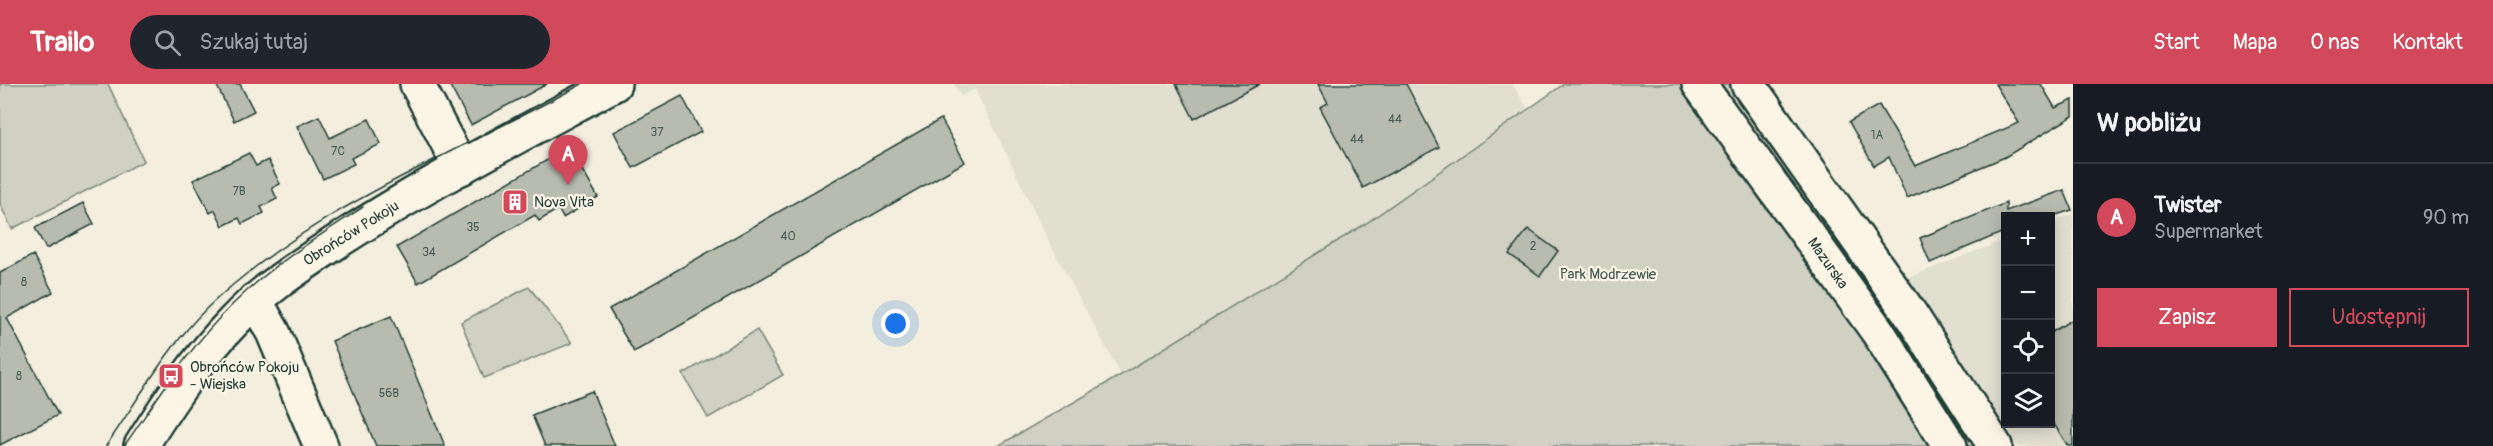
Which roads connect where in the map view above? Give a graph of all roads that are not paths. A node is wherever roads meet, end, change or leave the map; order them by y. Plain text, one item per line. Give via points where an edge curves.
1 (417, 84) edge
2 (614, 84) edge
3 (1699, 84) edge
4 (1748, 84) edge
5 (461, 168) junction
6 (255, 300) junction
7 (141, 446) edge
8 (321, 446) edge
9 (1950, 446) edge
10 (1995, 446) edge

1 - 5 main road
2 - 5 main road, Obrońców Pokoju
3 - 9 main road, Mazurska via 1878,332
4 - 10 main road via 1909,312
5 - 6 main road, Obrońców Pokoju via 305,262
6 - 7 main road, Obrońców Pokoju via 212,345
6 - 8 main road via 273,332

